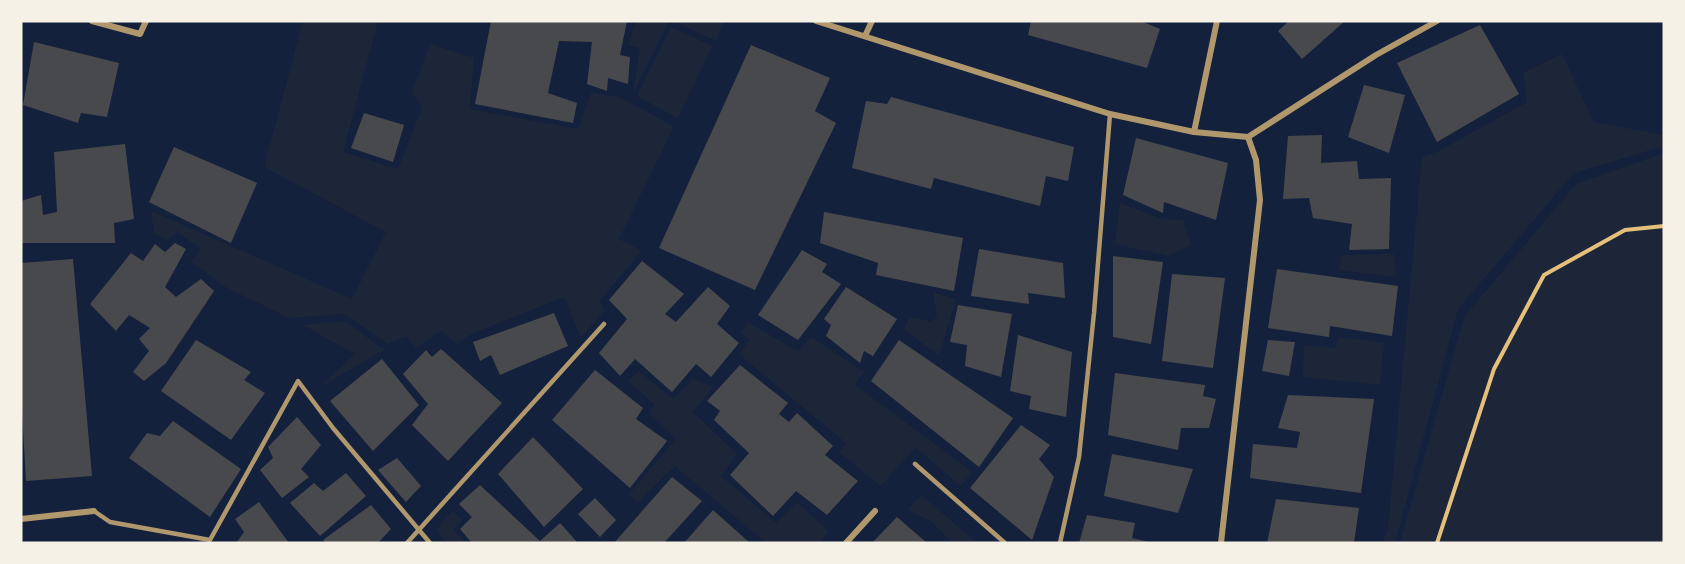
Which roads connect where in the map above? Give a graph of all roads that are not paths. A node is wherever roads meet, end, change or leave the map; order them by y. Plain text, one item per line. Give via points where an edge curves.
1 (92, 21) edge
2 (146, 21) edge
3 (816, 21) edge
4 (872, 21) edge
5 (1217, 21) edge
6 (1437, 21) edge
7 (865, 36) junction
8 (1110, 114) junction
9 (1194, 132) junction
10 (1248, 137) junction
11 (604, 324) dead end
12 (915, 465) dead end
13 (94, 511) joint
14 (875, 511) dead end
15 (21, 519) edge
16 (418, 530) junction
17 (407, 543) edge
18 (430, 543) edge
19 (846, 543) edge
20 (1005, 543) edge
21 (1060, 543) edge
22 (1221, 543) edge

1 - 2 street via 140,34
3 - 7 street
4 - 7 street
5 - 9 street
6 - 10 street via 1376,54
7 - 8 street
8 - 9 street
8 - 21 lane via 1079,457
9 - 10 street
10 - 22 street via 1256,160 1260,200
11 - 16 lane
12 - 20 lane
13 - 15 street
13 - 16 lane via 110,522 210,540 298,381
14 - 19 street
16 - 17 lane
16 - 18 lane

